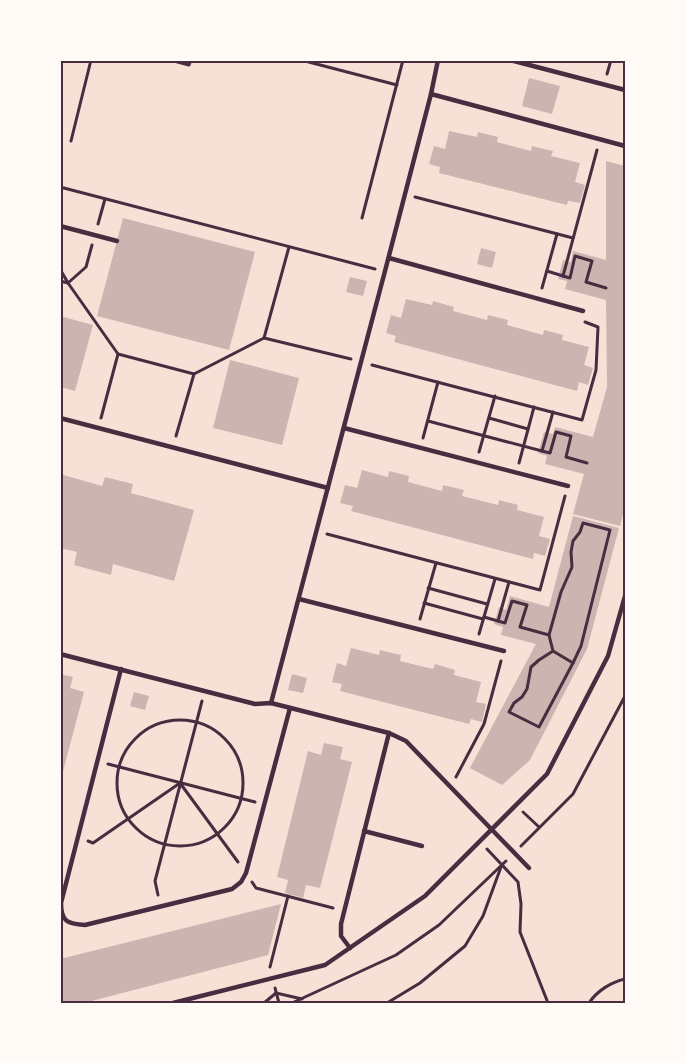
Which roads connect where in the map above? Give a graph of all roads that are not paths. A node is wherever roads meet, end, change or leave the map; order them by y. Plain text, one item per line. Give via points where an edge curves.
1 (438, 60) edge
2 (510, 60) edge
3 (625, 90) edge
4 (431, 94) junction
5 (625, 146) edge
6 (60, 226) edge
7 (117, 241) dead end
8 (389, 258) junction
9 (583, 311) road end
10 (60, 418) edge
11 (344, 428) junction
12 (568, 486) road end
13 (328, 488) junction
14 (625, 596) edge
15 (298, 599) junction
16 (504, 651) road end
17 (60, 654) edge
18 (120, 669) junction
19 (271, 703) junction
20 (290, 708) junction
21 (389, 734) junction
22 (492, 829) junction
23 (364, 831) junction
24 (422, 846) dead end
25 (529, 868) dead end
26 (350, 948) junction
27 (172, 1003) edge

1 - 4 lane
2 - 3 lane
4 - 5 lane
4 - 8 lane
6 - 7 lane
8 - 9 lane
8 - 11 lane
10 - 13 lane
11 - 12 lane
11 - 13 lane
13 - 15 lane
14 - 22 lane via 608,656 547,774
15 - 16 lane
15 - 19 lane
17 - 18 lane
18 - 19 lane via 255,704
18 - 20 lane via 61,903 65,921 75,925 231,889 241,882
19 - 20 lane
20 - 21 lane
21 - 22 lane via 406,741
21 - 23 lane
22 - 25 lane
22 - 26 lane via 424,896
23 - 24 lane
23 - 26 lane via 341,924 341,936
26 - 27 lane via 325,965

